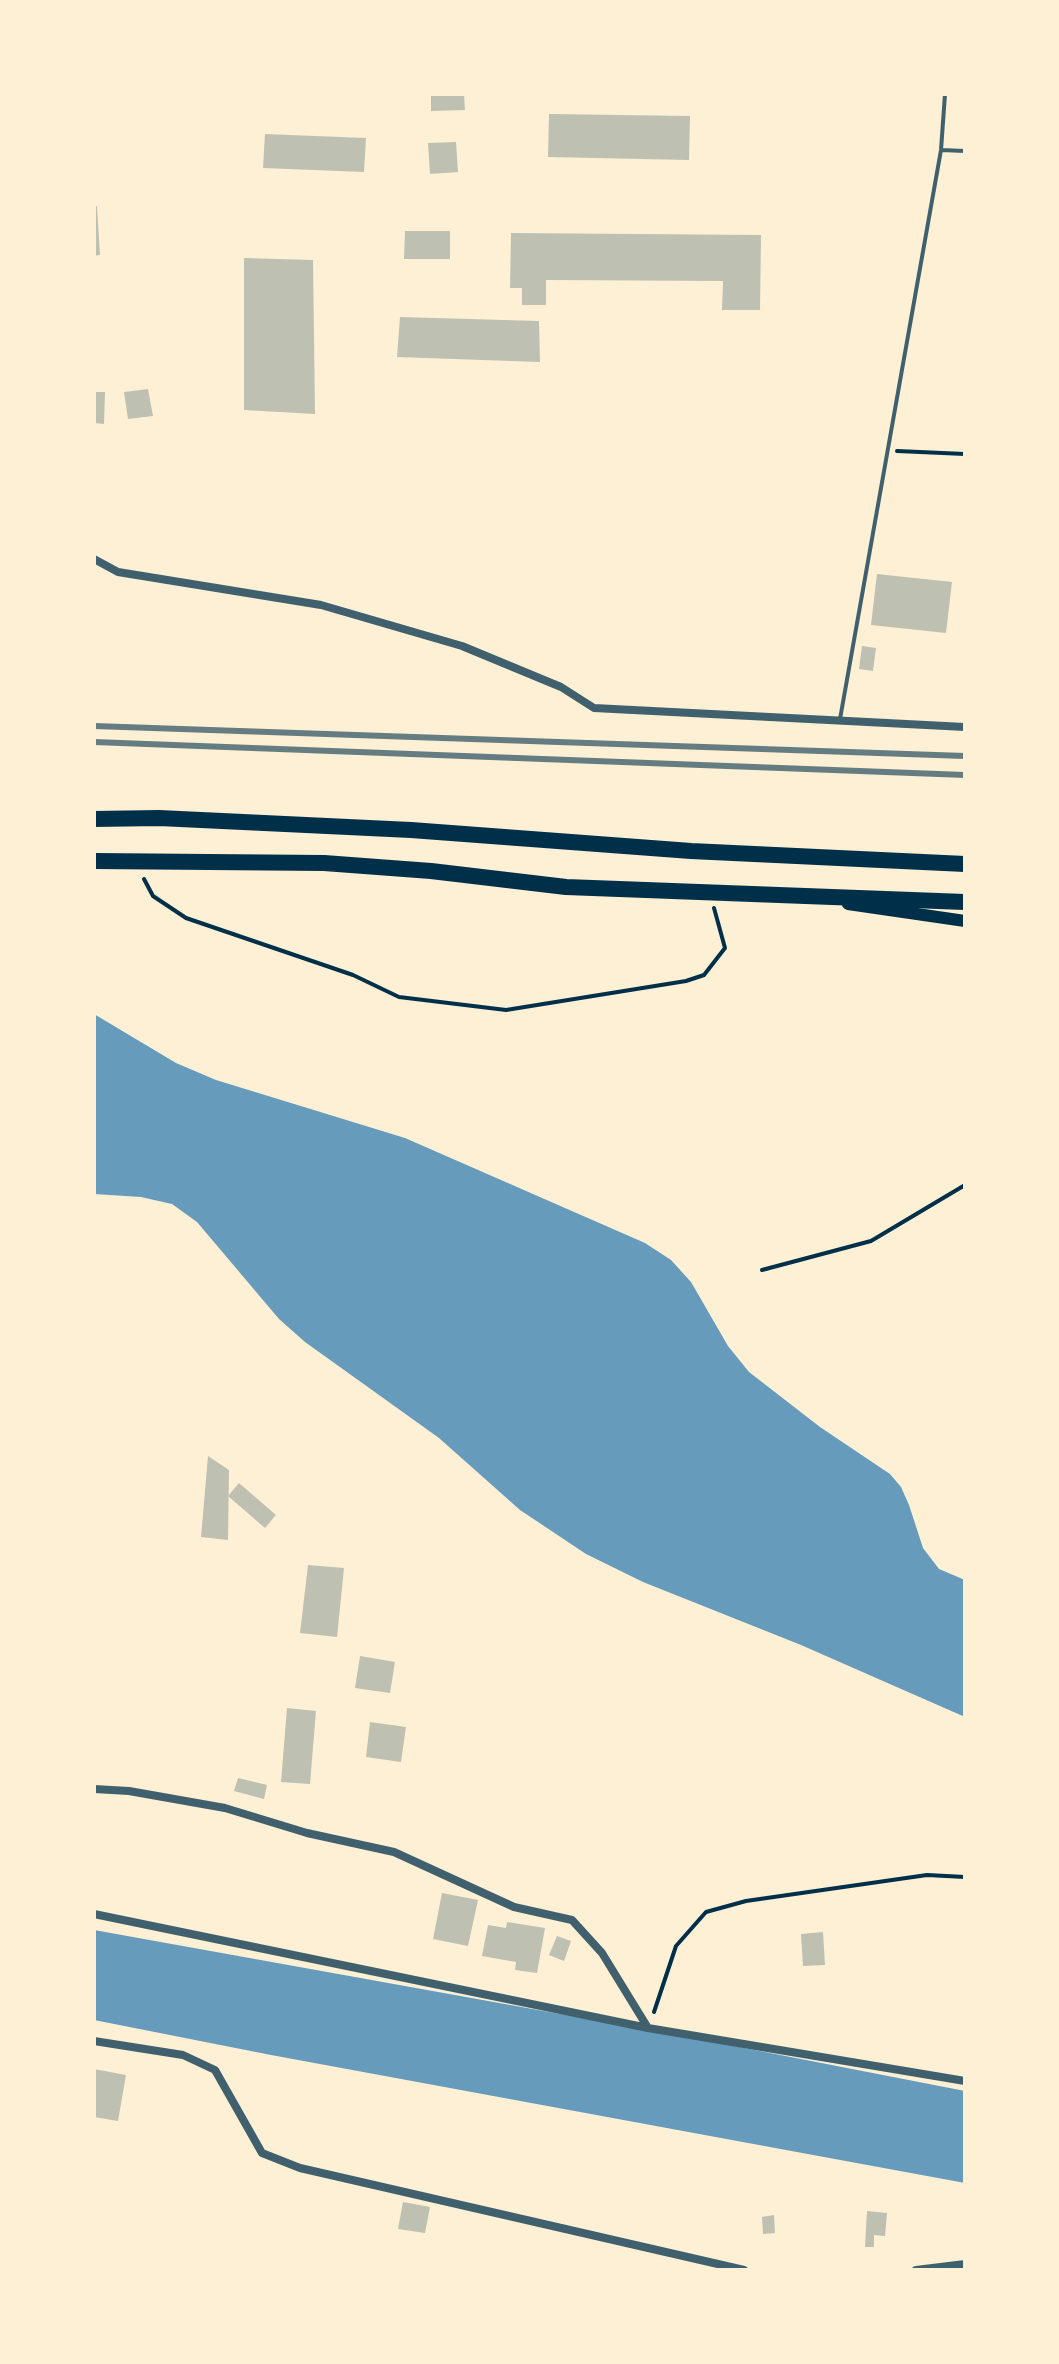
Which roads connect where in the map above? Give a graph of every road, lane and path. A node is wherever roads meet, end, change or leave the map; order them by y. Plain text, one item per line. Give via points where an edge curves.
1 (945, 94) edge
2 (941, 150) junction
3 (965, 151) edge
4 (886, 451) junction
5 (965, 454) edge
6 (94, 559) edge
7 (840, 721) junction
8 (965, 727) edge
9 (94, 819) edge
10 (133, 860) junction
11 (94, 861) edge
12 (965, 864) edge
13 (710, 893) junction
14 (797, 896) junction
15 (965, 902) edge
16 (965, 921) edge
17 (965, 1185) edge
18 (762, 1270) dead end
19 (94, 1789) edge
20 (965, 1877) edge
21 (94, 1914) edge
22 (648, 2028) junction
23 (94, 2041) edge
24 (965, 2081) edge
25 (965, 2264) edge
26 (744, 2270) edge
27 (916, 2270) edge

1 - 2 lane
2 - 3 lane
2 - 4 lane
4 - 5 path
4 - 7 lane
6 - 7 street via 118,572 321,605 462,646 561,687 594,708
7 - 8 street
9 - 12 highway via 411,830
10 - 11 highway
10 - 13 highway via 324,863 566,887
10 - 13 path via 153,896 186,918 353,975 399,997 506,1010 704,975 725,948
13 - 14 highway
14 - 15 highway
14 - 16 main road
17 - 18 path via 871,1241
19 - 22 street via 225,1808 394,1852 514,1907 572,1920 602,1953
20 - 22 path via 927,1875 746,1901 706,1912 676,1946
21 - 22 street
22 - 24 street
23 - 26 street via 183,2055 215,2070 262,2153 300,2168
25 - 27 street

